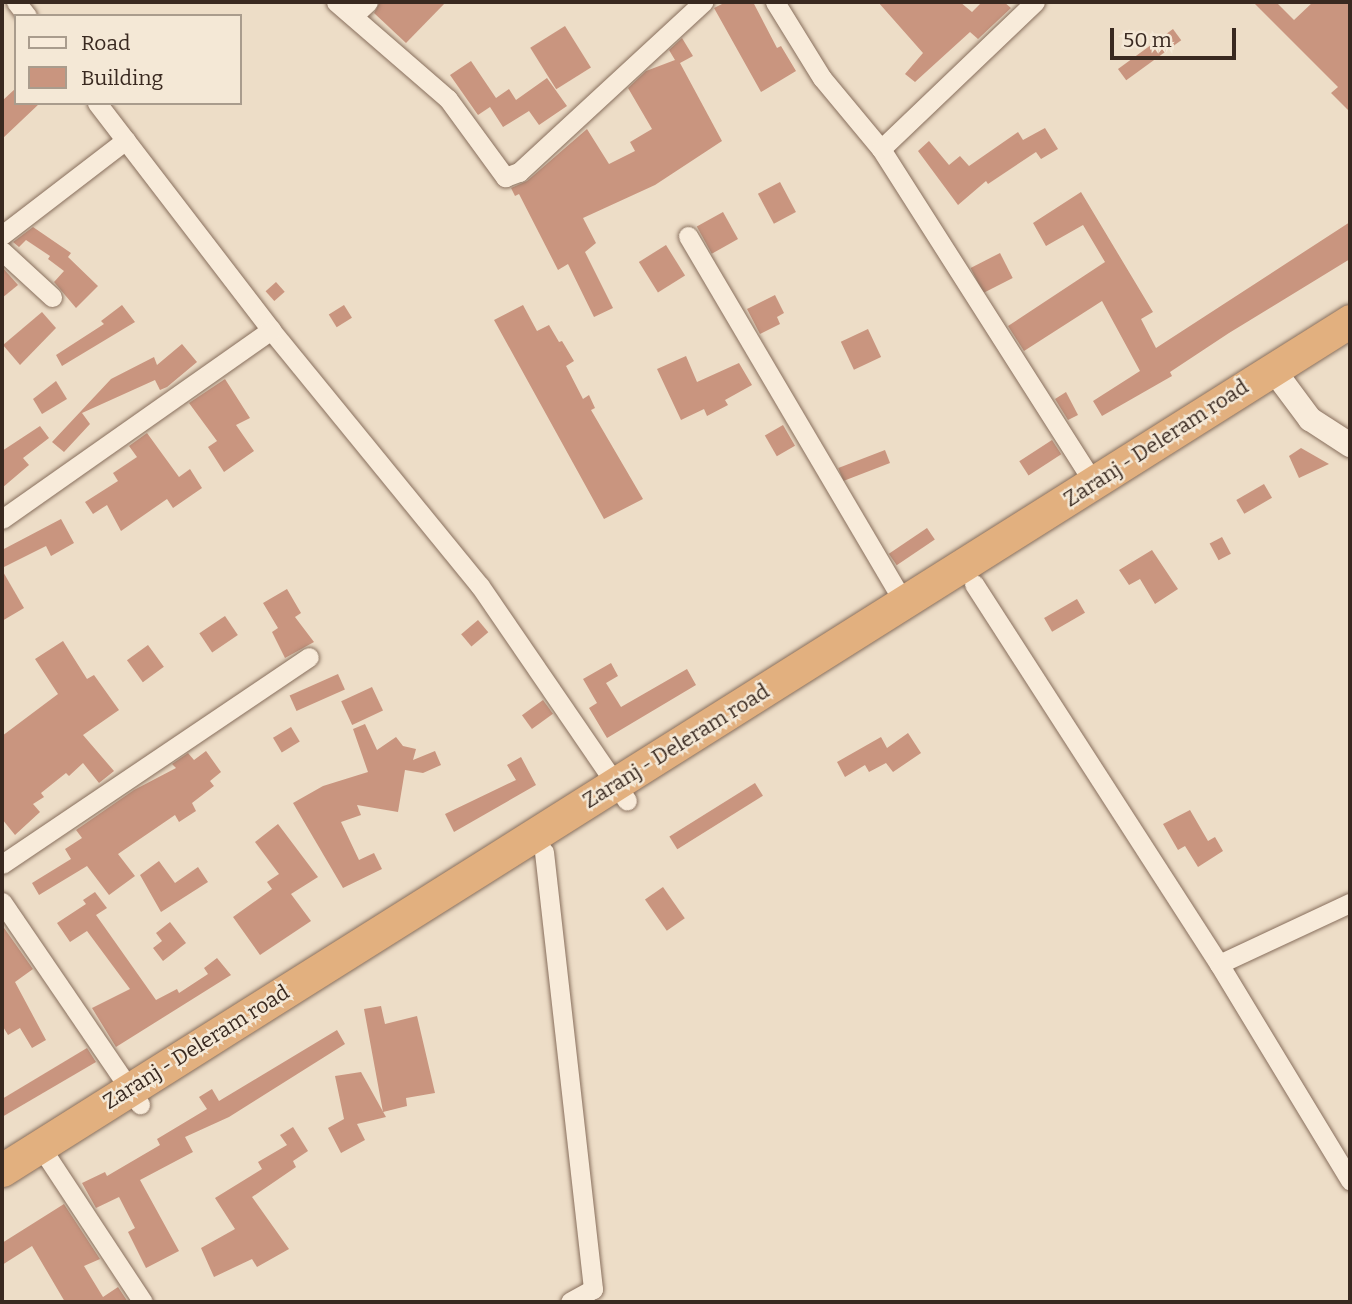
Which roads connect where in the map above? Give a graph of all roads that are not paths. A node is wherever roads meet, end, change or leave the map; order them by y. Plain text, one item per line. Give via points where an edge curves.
1 (15, 2) edge
2 (336, 2) edge
3 (704, 2) edge
4 (775, 2) edge
5 (1035, 2) edge
6 (361, 8) edge
7 (2, 10) edge
8 (99, 105) edge
9 (126, 140) junction
10 (881, 149) junction
11 (2, 235) edge
12 (688, 236) dead end
13 (2, 251) edge
14 (52, 297) dead end
15 (1350, 321) edge
16 (271, 330) junction
17 (1350, 348) edge
18 (1279, 378) junction
19 (1350, 445) edge
20 (1094, 483) junction
21 (2, 519) edge
22 (974, 584) junction
23 (904, 603) junction
24 (309, 657) dead end
25 (621, 792) junction
26 (544, 852) junction
27 (2, 864) edge
28 (2, 902) edge
29 (1350, 903) edge
30 (1219, 964) junction
31 (135, 1096) junction
32 (46, 1154) junction
33 (2, 1170) edge
34 (1350, 1180) edge
35 (2, 1194) edge
36 (143, 1302) edge
37 (570, 1302) edge

1 - 7 street
2 - 6 street
3 - 6 street via 519,173 505,177 448,99
4 - 10 street via 822,78
5 - 10 street
8 - 9 street
9 - 11 street
9 - 16 street
10 - 20 street
12 - 23 street
13 - 14 street
15 - 18 highway, Zaranj - Deleram road
16 - 21 street
16 - 25 street via 480,586
17 - 18 highway, Zaranj - Deleram road
18 - 19 street via 1310,419
18 - 20 highway, Zaranj - Deleram road
18 - 22 highway, Zaranj - Deleram road
20 - 23 highway, Zaranj - Deleram road
22 - 25 highway, Zaranj - Deleram road
22 - 30 street
23 - 25 highway, Zaranj - Deleram road
24 - 27 street
25 - 26 highway, Zaranj - Deleram road
25 - 31 highway, Zaranj - Deleram road
26 - 31 highway, Zaranj - Deleram road
26 - 37 street via 593,1289
28 - 31 street
29 - 30 street
30 - 34 street
31 - 32 highway, Zaranj - Deleram road
32 - 33 highway, Zaranj - Deleram road
32 - 35 highway, Zaranj - Deleram road
32 - 36 street

